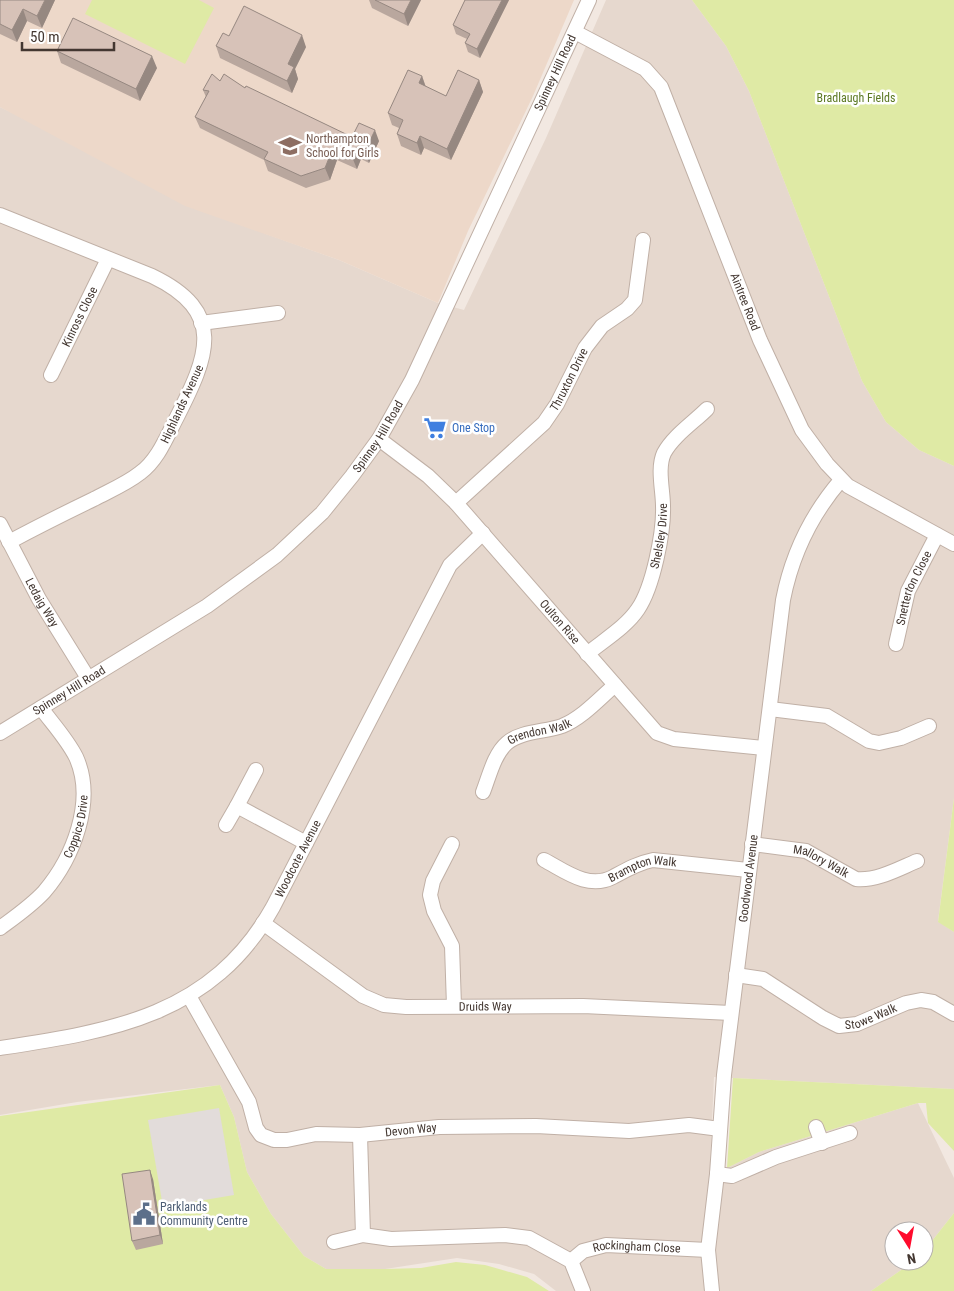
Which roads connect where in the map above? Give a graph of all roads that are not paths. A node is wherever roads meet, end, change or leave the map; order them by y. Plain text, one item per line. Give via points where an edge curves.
1 (590, 0) edge
2 (575, 32) junction
3 (0, 215) edge
4 (643, 240) dead end
5 (108, 259) junction
6 (278, 313) dead end
7 (201, 323) junction
8 (51, 375) dead end
9 (707, 409) dead end
10 (379, 440) junction
11 (841, 480) junction
12 (456, 503) junction
13 (0, 524) edge
14 (483, 533) junction
15 (937, 535) junction
16 (9, 542) junction
17 (954, 544) edge
18 (896, 644) dead end
19 (588, 654) junction
20 (88, 678) junction
21 (615, 686) junction
22 (41, 708) junction
23 (770, 708) junction
24 (929, 726) dead end
25 (0, 733) edge
26 (764, 748) junction
27 (256, 770) dead end
28 (483, 792) dead end
29 (236, 806) junction
30 (226, 825) dead end
31 (306, 843) junction
32 (452, 844) dead end
33 (752, 844) junction
34 (544, 860) dead end
35 (917, 861) dead end
36 (748, 870) junction
37 (263, 923) junction
38 (0, 928) edge
39 (736, 975) junction
40 (189, 996) junction
41 (454, 1006) junction
42 (731, 1013) junction
43 (954, 1014) edge
44 (0, 1048) edge
45 (816, 1127) dead end
46 (720, 1129) junction
47 (850, 1133) dead end
48 (360, 1135) junction
49 (822, 1143) junction
50 (717, 1174) junction
51 (363, 1235) junction
52 (334, 1242) dead end
53 (708, 1250) junction
54 (571, 1261) junction
55 (583, 1291) edge
56 (712, 1291) edge

1 - 2 street, Spinney Hill Road
2 - 10 street, Spinney Hill Road via 412,380
2 - 11 street, Aintree Road via 645,70 661,87 780,387 813,446
3 - 5 street, Highlands Avenue
4 - 12 street, Thruxton Drive via 635,300 602,326 585,348 544,423
5 - 7 street, Highlands Avenue via 176,288 190,301
5 - 8 street, Kinross Close
6 - 7 street
7 - 16 street, Highlands Avenue via 204,354 200,371 164,444 149,466 128,481
9 - 19 street, Shelsley Drive via 664,454 661,467 662,531 641,604 628,620
10 - 12 street, Oulton Rise via 428,476
10 - 20 street, Spinney Hill Road via 322,513 277,555 207,606
11 - 15 street, Aintree Road
11 - 23 street, Goodwood Avenue via 818,509 790,566
12 - 14 street, Oulton Rise
13 - 16 street, Ledaig Way
14 - 19 street, Oulton Rise
14 - 31 street, Woodcote Avenue via 450,565
15 - 17 street, Aintree Road
15 - 18 street, Snetterton Close via 908,590
16 - 20 street, Ledaig Way via 39,599
19 - 21 street, Oulton Rise
20 - 22 street, Spinney Hill Road
21 - 26 street, Oulton Rise via 657,733 674,739
21 - 28 street, Grendon Walk via 571,721 507,742
22 - 25 street, Spinney Hill Road
22 - 38 street, Coppice Drive via 76,756 82,778 82,809 60,870 43,892
23 - 24 street via 827,716 869,742 901,738
23 - 26 street, Goodwood Avenue
26 - 33 street, Goodwood Avenue
27 - 29 street
29 - 30 street
29 - 31 street
31 - 37 street, Woodcote Avenue
32 - 41 street via 430,895 434,912 452,946
33 - 35 street, Mallory Walk via 806,851 856,879 864,880
33 - 36 street, Goodwood Avenue
34 - 36 street, Brampton Walk via 594,883 653,860
36 - 39 street, Goodwood Avenue
37 - 40 street, Woodcote Avenue via 224,970
37 - 41 street, Druids Way via 373,1002 406,1007
39 - 42 street, Goodwood Avenue
39 - 43 street, Stowe Walk via 763,979 839,1026 858,1024 906,1003 921,1000 933,1002
40 - 44 street, Woodcote Avenue via 144,1018 114,1028
40 - 48 street, Devon Way via 249,1102 261,1135 287,1140 316,1134
41 - 42 street, Druids Way via 612,1007
42 - 46 street, Goodwood Avenue
45 - 49 street
46 - 48 street, Devon Way via 689,1125 629,1131 536,1126 439,1128
46 - 50 street, Goodwood Avenue
47 - 49 street
48 - 51 street
49 - 50 street via 776,1157 732,1176
50 - 53 street, Goodwood Avenue
51 - 52 street
51 - 54 street via 391,1239 486,1235 529,1238
53 - 54 street, Rockingham Close via 606,1245 583,1251
53 - 56 street, Goodwood Avenue
54 - 55 street

